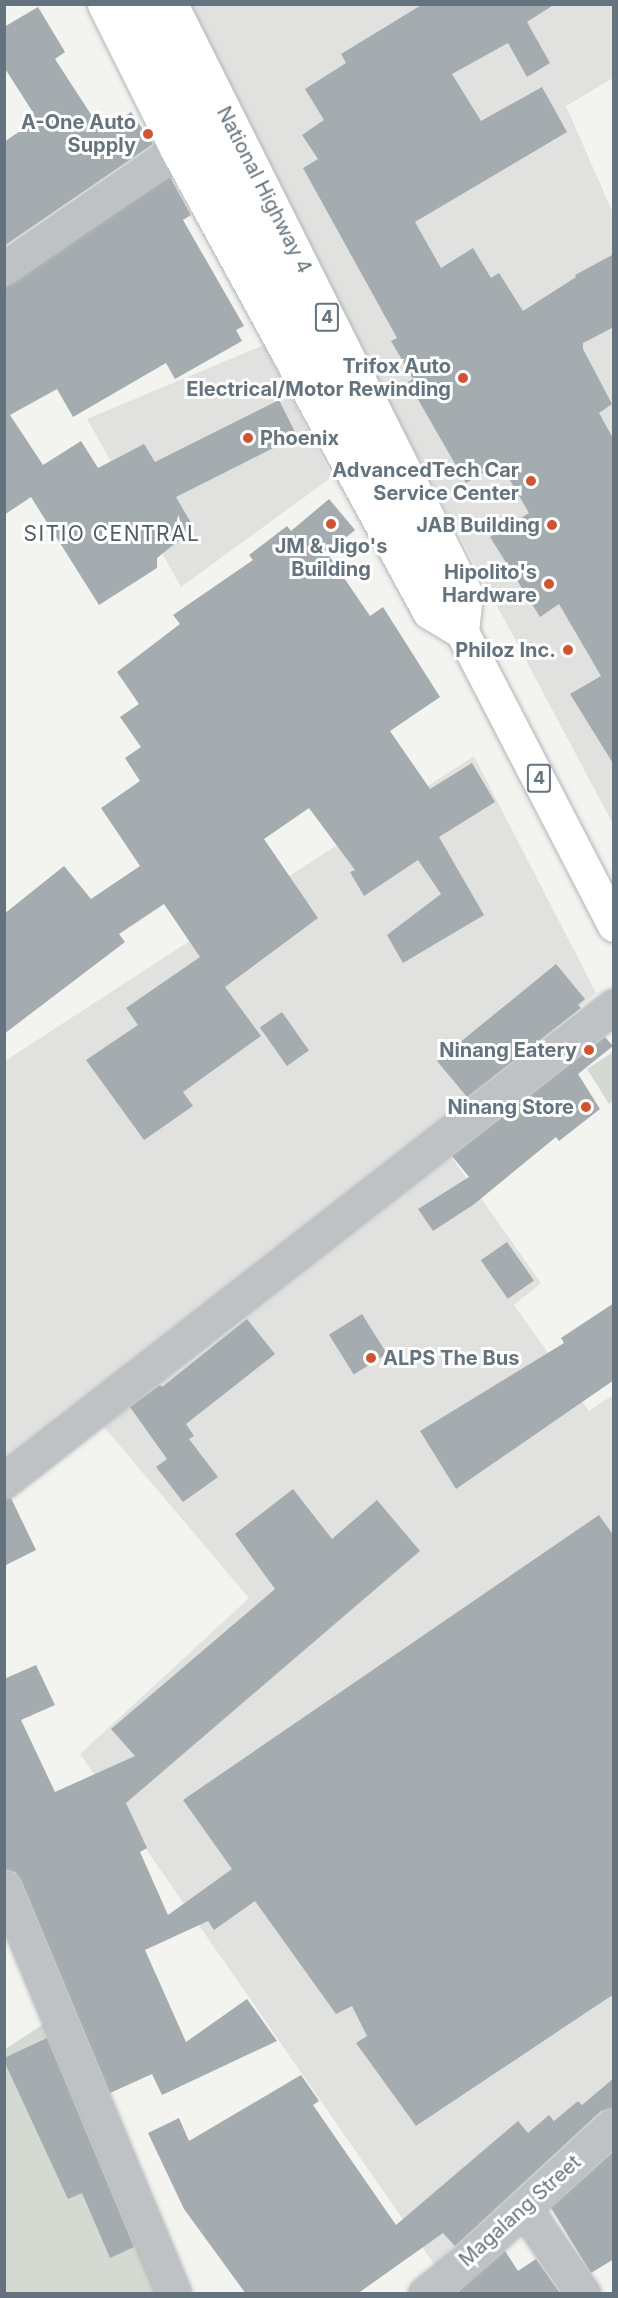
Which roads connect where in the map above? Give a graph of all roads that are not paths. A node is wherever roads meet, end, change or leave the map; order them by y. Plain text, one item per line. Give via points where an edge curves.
1 (104, 4) edge
2 (138, 4) edge
3 (171, 4) edge
4 (177, 150) junction
5 (4, 269) edge
6 (462, 632) junction
7 (614, 925) edge
8 (614, 1006) edge
9 (4, 1481) edge
10 (4, 1887) edge
11 (614, 2125) edge
12 (524, 2208) junction
13 (174, 2294) edge
14 (425, 2294) edge
15 (583, 2294) edge

1 - 4 main road
2 - 6 main road
3 - 6 main road, National Highway 4 / 4 via 466,594
4 - 5 street
4 - 6 main road via 429,612
6 - 7 main road, 4
8 - 9 street
10 - 13 street
11 - 12 street, Magalang Street
12 - 14 street, Magalang Street
12 - 15 street

